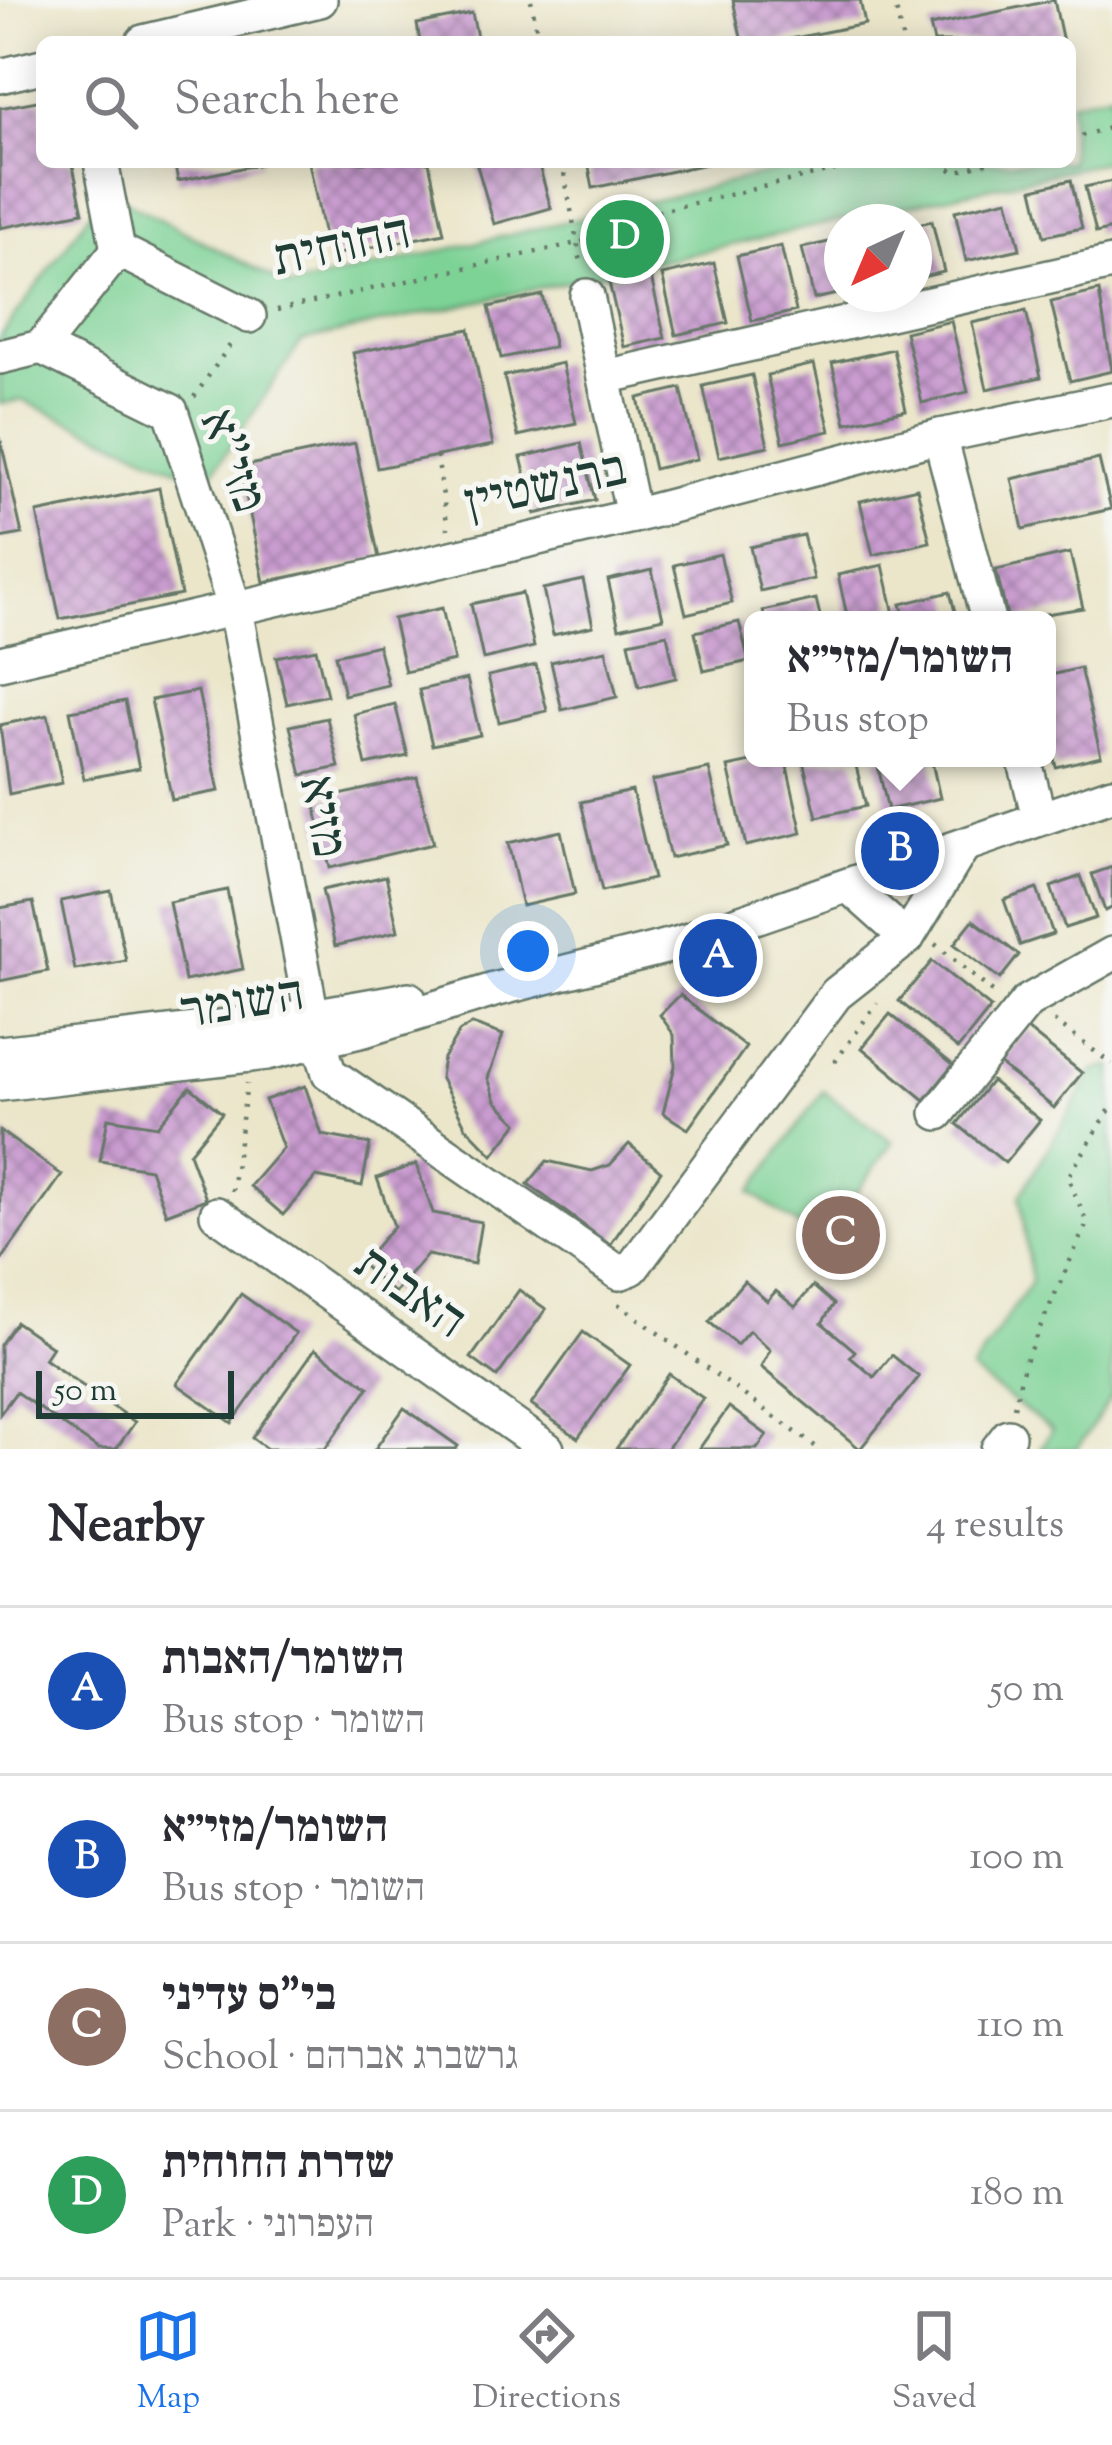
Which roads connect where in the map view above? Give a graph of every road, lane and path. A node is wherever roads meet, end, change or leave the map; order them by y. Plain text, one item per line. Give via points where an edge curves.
1 (320, 0) edge
2 (531, 0) edge
3 (894, 0) edge
4 (168, 36) edge
5 (538, 36) edge
6 (902, 36) edge
7 (36, 67) edge
8 (0, 76) edge
9 (1112, 127) edge
10 (1076, 137) edge
11 (102, 168) edge
12 (563, 168) edge
13 (843, 168) edge
14 (577, 243) junction
15 (118, 250) junction
16 (1112, 263) edge
17 (587, 296) joint
18 (249, 316) junction
19 (41, 347) junction
20 (0, 358) edge
21 (605, 377) junction
22 (1112, 400) edge
23 (175, 426) junction
24 (940, 436) junction
25 (437, 456) dead end
26 (633, 516) junction
27 (452, 558) junction
28 (235, 609) junction
29 (986, 611) edge
30 (0, 663) edge
31 (1026, 767) edge
32 (1112, 794) edge
33 (1039, 817) junction
34 (963, 846) junction
35 (851, 888) junction
36 (916, 936) junction
37 (1112, 955) edge
38 (1023, 1007) junction
39 (316, 1029) junction
40 (0, 1053) edge
41 (251, 1054) junction
42 (1112, 1064) edge
43 (0, 1084) edge
44 (1112, 1106) edge
45 (938, 1113) dead end
46 (222, 1218) joint
47 (1003, 1442) edge
48 (547, 1449) edge

1 - 4 street
2 - 5 path
3 - 6 path
7 - 8 street
9 - 10 path
11 - 15 street
12 - 14 path
13 - 14 path, החוחית via 613,221
14 - 17 path
14 - 18 path, החוחית
15 - 18 street, החוחית
15 - 19 street
16 - 21 street
17 - 21 street
18 - 23 path, החוחית
19 - 20 street
19 - 23 street, מזי"א via 170,412
21 - 26 street
22 - 24 street, ברנשטיין
23 - 28 street, מזי"א
24 - 26 street, ברנשטיין
24 - 29 street
25 - 27 path
26 - 27 street, ברנשטיין
27 - 28 street, ברנשטיין
28 - 30 street, ברנשטיין
28 - 39 street, מזיא
31 - 33 street
32 - 33 street, השומר
33 - 34 street, השומר
34 - 35 street, השומר
34 - 36 street
35 - 36 street
35 - 39 street, השומר via 677,944
36 - 38 path
36 - 39 street via 836,994 632,1268 619,1273 328,1073
37 - 38 street
38 - 42 path
38 - 45 street
39 - 40 street, השומר
39 - 41 street, השומר
41 - 43 street, השומר
41 - 46 path
44 - 47 path via 1068,1177 1087,1223 1025,1361
46 - 48 street, האבות

